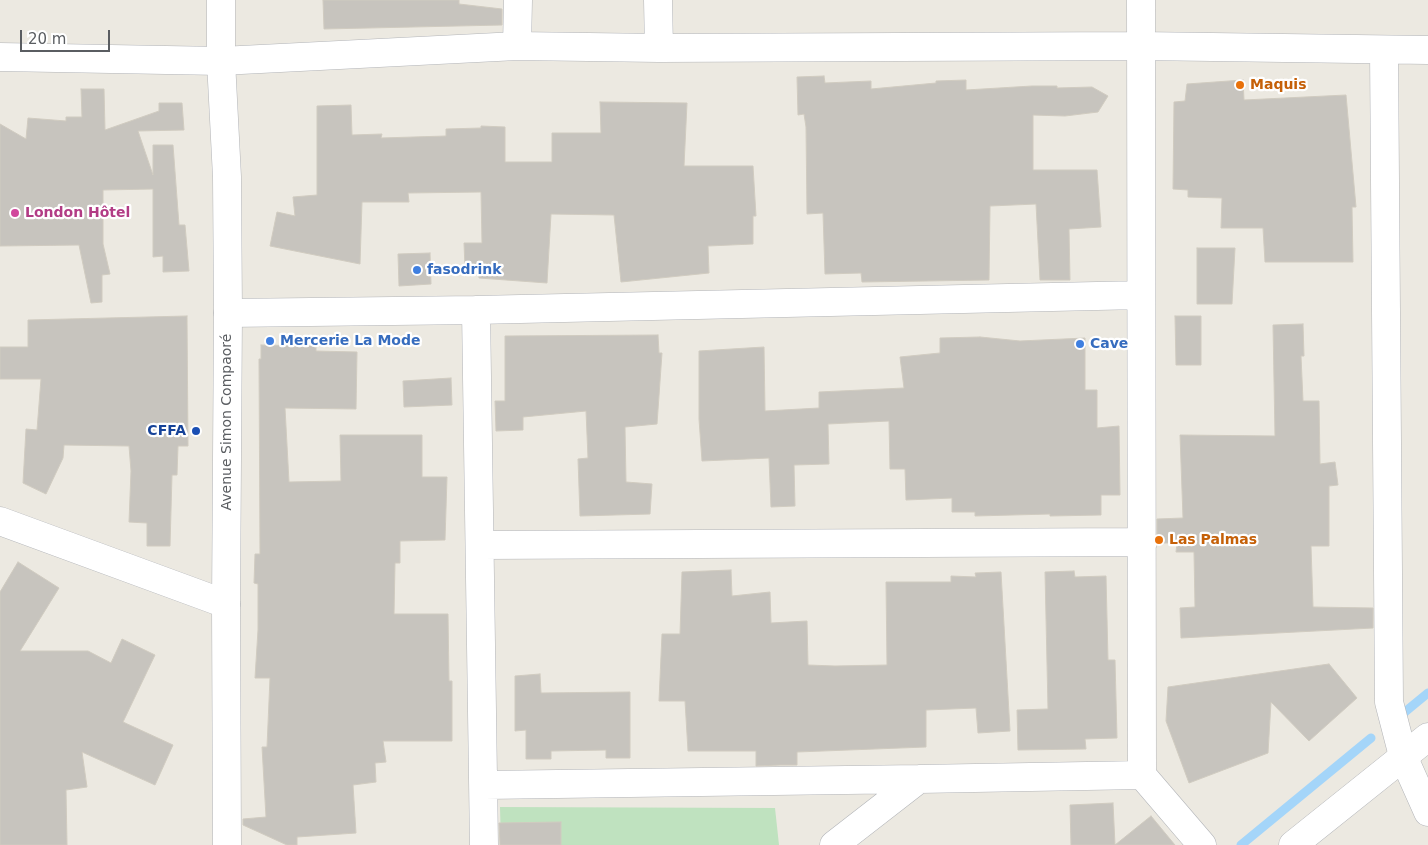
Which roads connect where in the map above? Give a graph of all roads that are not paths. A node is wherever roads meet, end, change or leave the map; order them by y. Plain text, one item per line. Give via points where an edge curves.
1 (221, 0) edge
2 (518, 0) edge
3 (658, 0) edge
4 (1140, 0) edge
5 (517, 46) junction
6 (1140, 46) junction
7 (659, 48) junction
8 (1428, 50) edge
9 (1384, 51) junction
10 (0, 57) edge
11 (221, 61) junction
12 (1141, 295) junction
13 (476, 310) junction
14 (228, 313) junction
15 (0, 521) edge
16 (1143, 542) junction
17 (480, 545) junction
18 (226, 604) junction
19 (1428, 737) edge
20 (1403, 756) junction
21 (1142, 775) junction
22 (919, 779) junction
23 (485, 785) junction
24 (1428, 812) edge
25 (227, 845) edge
26 (484, 845) edge
27 (834, 845) edge
28 (1202, 845) edge
29 (1293, 845) edge

1 - 11 street, Avenue Simon Compaoré
2 - 5 street
3 - 7 street
4 - 6 street
5 - 7 street
5 - 11 street
6 - 7 street
6 - 9 street
6 - 12 street
8 - 9 street
9 - 20 street via 1389,702
10 - 11 street
11 - 14 street, Avenue Simon Compaoré via 227,177
12 - 13 street
12 - 16 street
13 - 14 street
13 - 17 street
14 - 18 street, Avenue Simon Compaoré
15 - 18 street
16 - 17 street
16 - 21 street
17 - 23 street
18 - 25 street, Avenue Simon Compaoré
19 - 20 street
20 - 24 street
20 - 29 street
21 - 22 street
21 - 28 street
22 - 23 street
22 - 27 street
23 - 26 street

